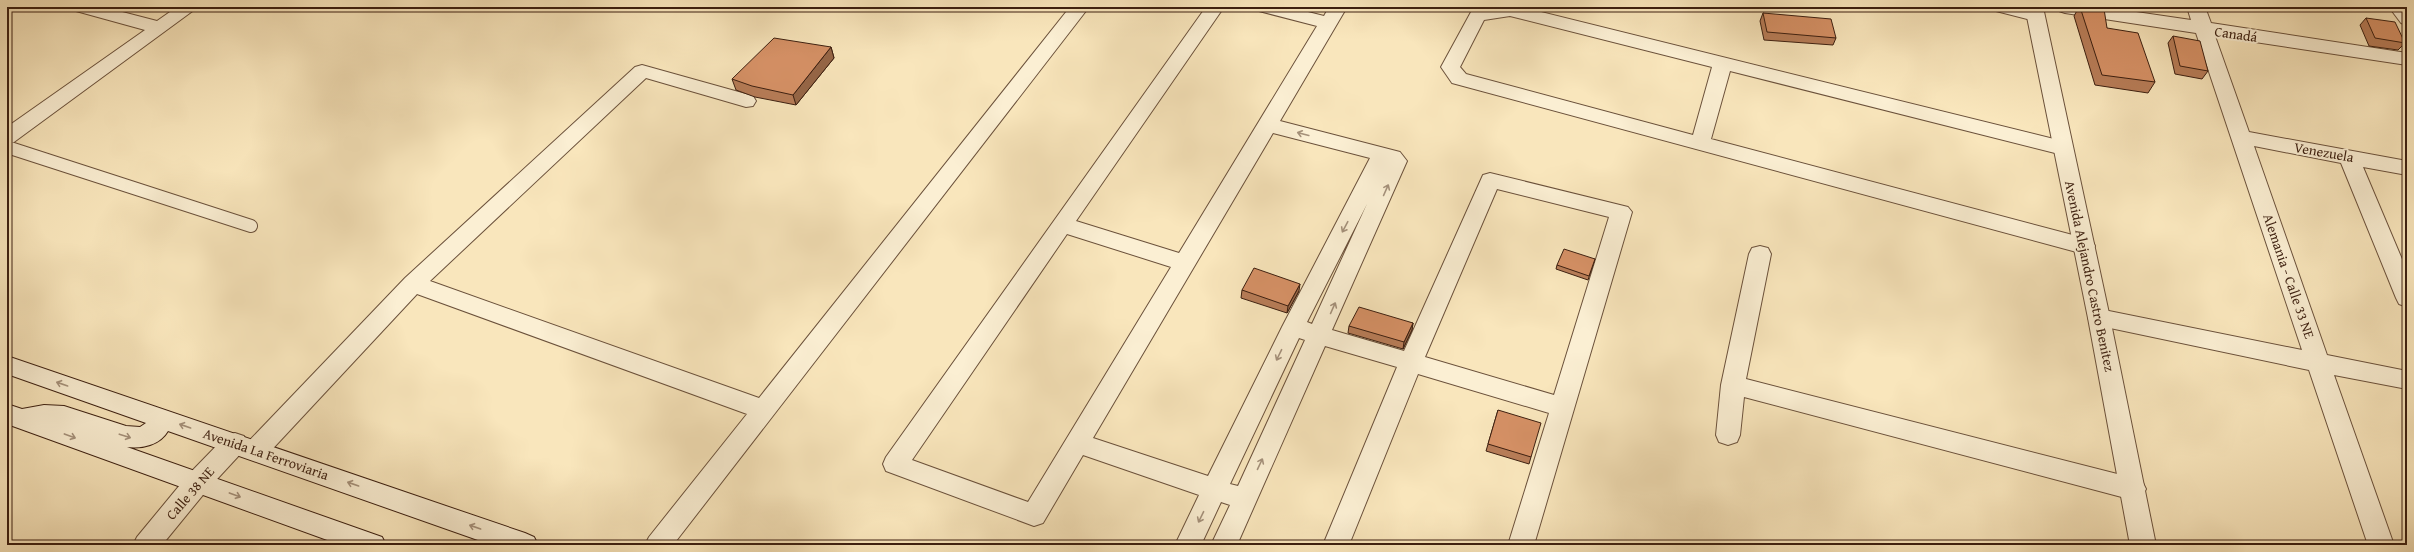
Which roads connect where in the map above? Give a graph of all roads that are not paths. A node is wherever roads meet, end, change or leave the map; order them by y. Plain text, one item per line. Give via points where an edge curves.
1 (82, 7) edge
2 (189, 7) edge
3 (1080, 7) edge
4 (1215, 7) edge
5 (1264, 7) edge
6 (2002, 7) edge
7 (2064, 7) edge
8 (2196, 7) edge
9 (2398, 7) edge
10 (2035, 11) edge
11 (1334, 15) edge
12 (2407, 19) edge
13 (159, 28) junction
14 (2203, 29) junction
15 (2407, 59) edge
16 (1723, 63) junction
17 (746, 101) edge
18 (1268, 125) junction
19 (7, 137) edge
20 (2241, 138) junction
21 (1700, 144) junction
22 (7, 147) edge
23 (2063, 148) junction
24 (1382, 154) junction
25 (2349, 157) junction
26 (2407, 168) edge
27 (1063, 225) junction
28 (251, 226) dead end
29 (2084, 246) junction
30 (1760, 254) dead end
31 (1185, 263) junction
32 (413, 284) junction
33 (2407, 298) edge
34 (2099, 318) junction
35 (1292, 327) junction
36 (1320, 335) junction
37 (2319, 361) junction
38 (1411, 362) junction
39 (7, 365) edge
40 (2407, 380) edge
41 (1734, 385) junction
42 (1562, 407) junction
43 (765, 410) junction
44 (13, 416) edge
45 (157, 416) junction
46 (1728, 434) dead end
47 (1077, 443) junction
48 (245, 447) junction
49 (198, 482) junction
50 (2133, 489) junction
51 (1214, 490) junction
52 (1243, 499) junction
53 (146, 545) edge
54 (373, 545) edge
55 (525, 545) edge
56 (658, 545) edge
57 (1188, 545) edge
58 (1224, 545) edge
59 (1336, 545) edge
60 (1521, 545) edge
61 (2143, 545) edge
62 (2381, 545) edge

1 - 13 street
2 - 13 street
3 - 43 street
4 - 27 street
5 - 11 street
6 - 10 street
7 - 14 street, Canadá
8 - 14 street, Alemania - Calle 33 NE
9 - 12 street
10 - 23 street, Avenida Alejandro Castro Benitez
11 - 18 street
13 - 19 street
14 - 15 street, Canadá
14 - 20 street, Alemania - Calle 33 NE
16 - 21 street
16 - 21 street via 1510,10 1492,11 1478,16 1450,67 1459,79
16 - 23 street
17 - 32 street, Calle 38 NE via 642,71
24 -> 18 street
18 - 31 street
20 - 25 street, Venezuela
20 - 37 street, Alemania - Calle 33 NE
21 - 29 street
22 - 28 lane
23 - 29 street, Avenida Alejandro Castro Benitez
24 -> 35 street
36 -> 24 street via 1395,169 1397,161
25 - 26 street, Venezuela
25 - 33 street
27 - 31 street
27 - 47 street via 895,464 1034,515
29 - 34 street, Avenida Alejandro Castro Benitez
30 - 41 street
31 - 47 street
32 - 43 street
32 - 48 street, Calle 38 NE
34 - 37 street
34 - 50 street, Avenida Alejandro Castro Benitez
35 - 36 street
35 -> 51 street
36 - 38 street
52 -> 36 street
37 - 40 street
37 - 62 street, Alemania - Calle 33 NE
38 - 42 street
38 - 42 street via 1490,180 1621,212
38 - 59 street
45 -> 39 street, Avenida La Ferroviaria
41 - 46 street
41 - 50 street
42 - 60 street
43 - 56 street
44 -> 45 street via 67,416 128,438 143,438 153,434 159,426
44 -> 49 street
48 -> 45 street, Avenida La Ferroviaria
47 - 51 street
48 - 49 street, Calle 38 NE
55 -> 48 street, Avenida La Ferroviaria
49 - 53 street, Calle 38 NE
49 -> 54 street
50 - 61 street, Avenida Alejandro Castro Benitez
51 - 52 street
51 -> 57 street
52 - 58 street

